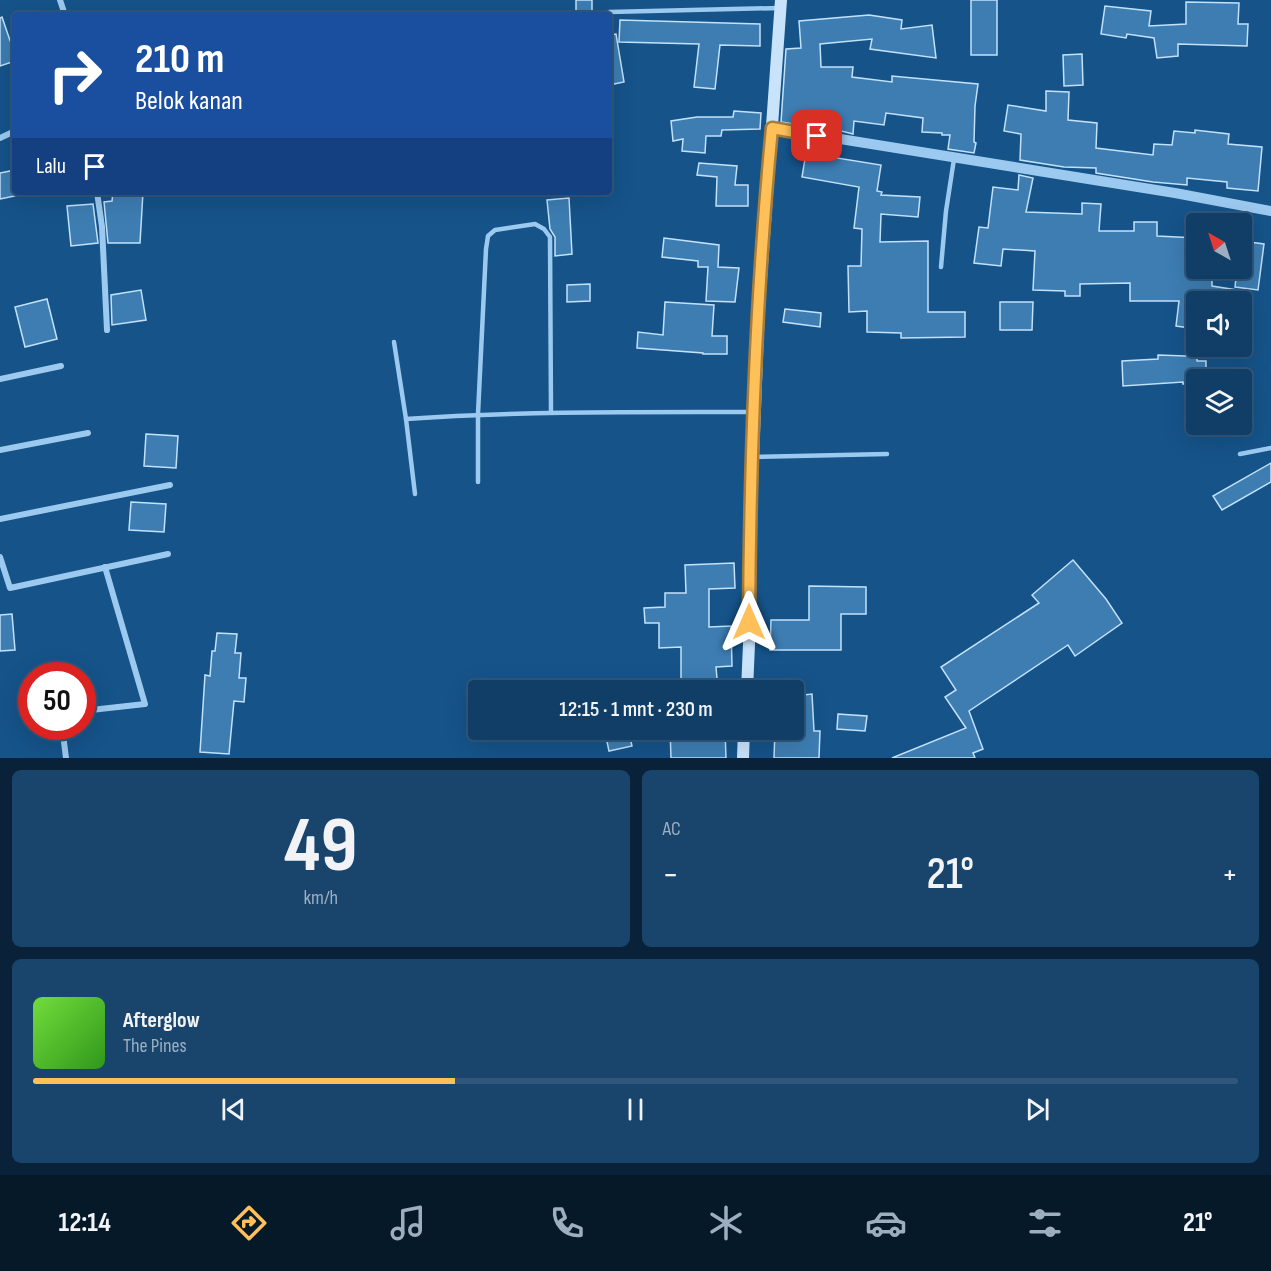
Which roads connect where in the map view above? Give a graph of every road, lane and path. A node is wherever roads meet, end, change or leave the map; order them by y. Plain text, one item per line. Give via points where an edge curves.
1 (781, 4) edge
2 (609, 12) dead end
3 (772, 128) junction
4 (954, 159) junction
5 (97, 195) edge
6 (1271, 212) edge
7 (941, 267) dead end
8 (107, 330) dead end
9 (394, 342) dead end
10 (61, 366) dead end
11 (0, 379) edge
12 (551, 412) junction
13 (754, 412) junction
14 (478, 414) junction
15 (406, 419) junction
16 (88, 433) dead end
17 (1271, 448) edge
18 (0, 450) edge
19 (887, 454) dead end
20 (1240, 454) dead end
21 (753, 457) junction
22 (478, 482) dead end
23 (170, 485) dead end
24 (415, 494) dead end
25 (0, 519) edge
26 (168, 554) dead end
27 (0, 557) edge
28 (105, 567) junction
29 (747, 680) edge
30 (96, 709) edge
31 (64, 740) edge
32 (743, 740) edge
33 (66, 758) edge
34 (742, 758) edge

1 - 2 lane
1 - 3 main road
3 - 4 street
3 - 13 main road
4 - 6 street
4 - 7 lane
5 - 8 street
9 - 15 lane
10 - 11 street
12 - 13 lane
12 - 14 lane
12 - 14 lane via 550,237 535,224 495,230 486,241
13 - 21 main road
14 - 15 lane
14 - 22 lane
15 - 24 lane
16 - 18 street
17 - 20 lane
19 - 21 lane
21 - 29 main road
23 - 25 street
26 - 28 street
27 - 28 street via 10,588
28 - 30 street via 145,704
31 - 33 street
32 - 34 main road

